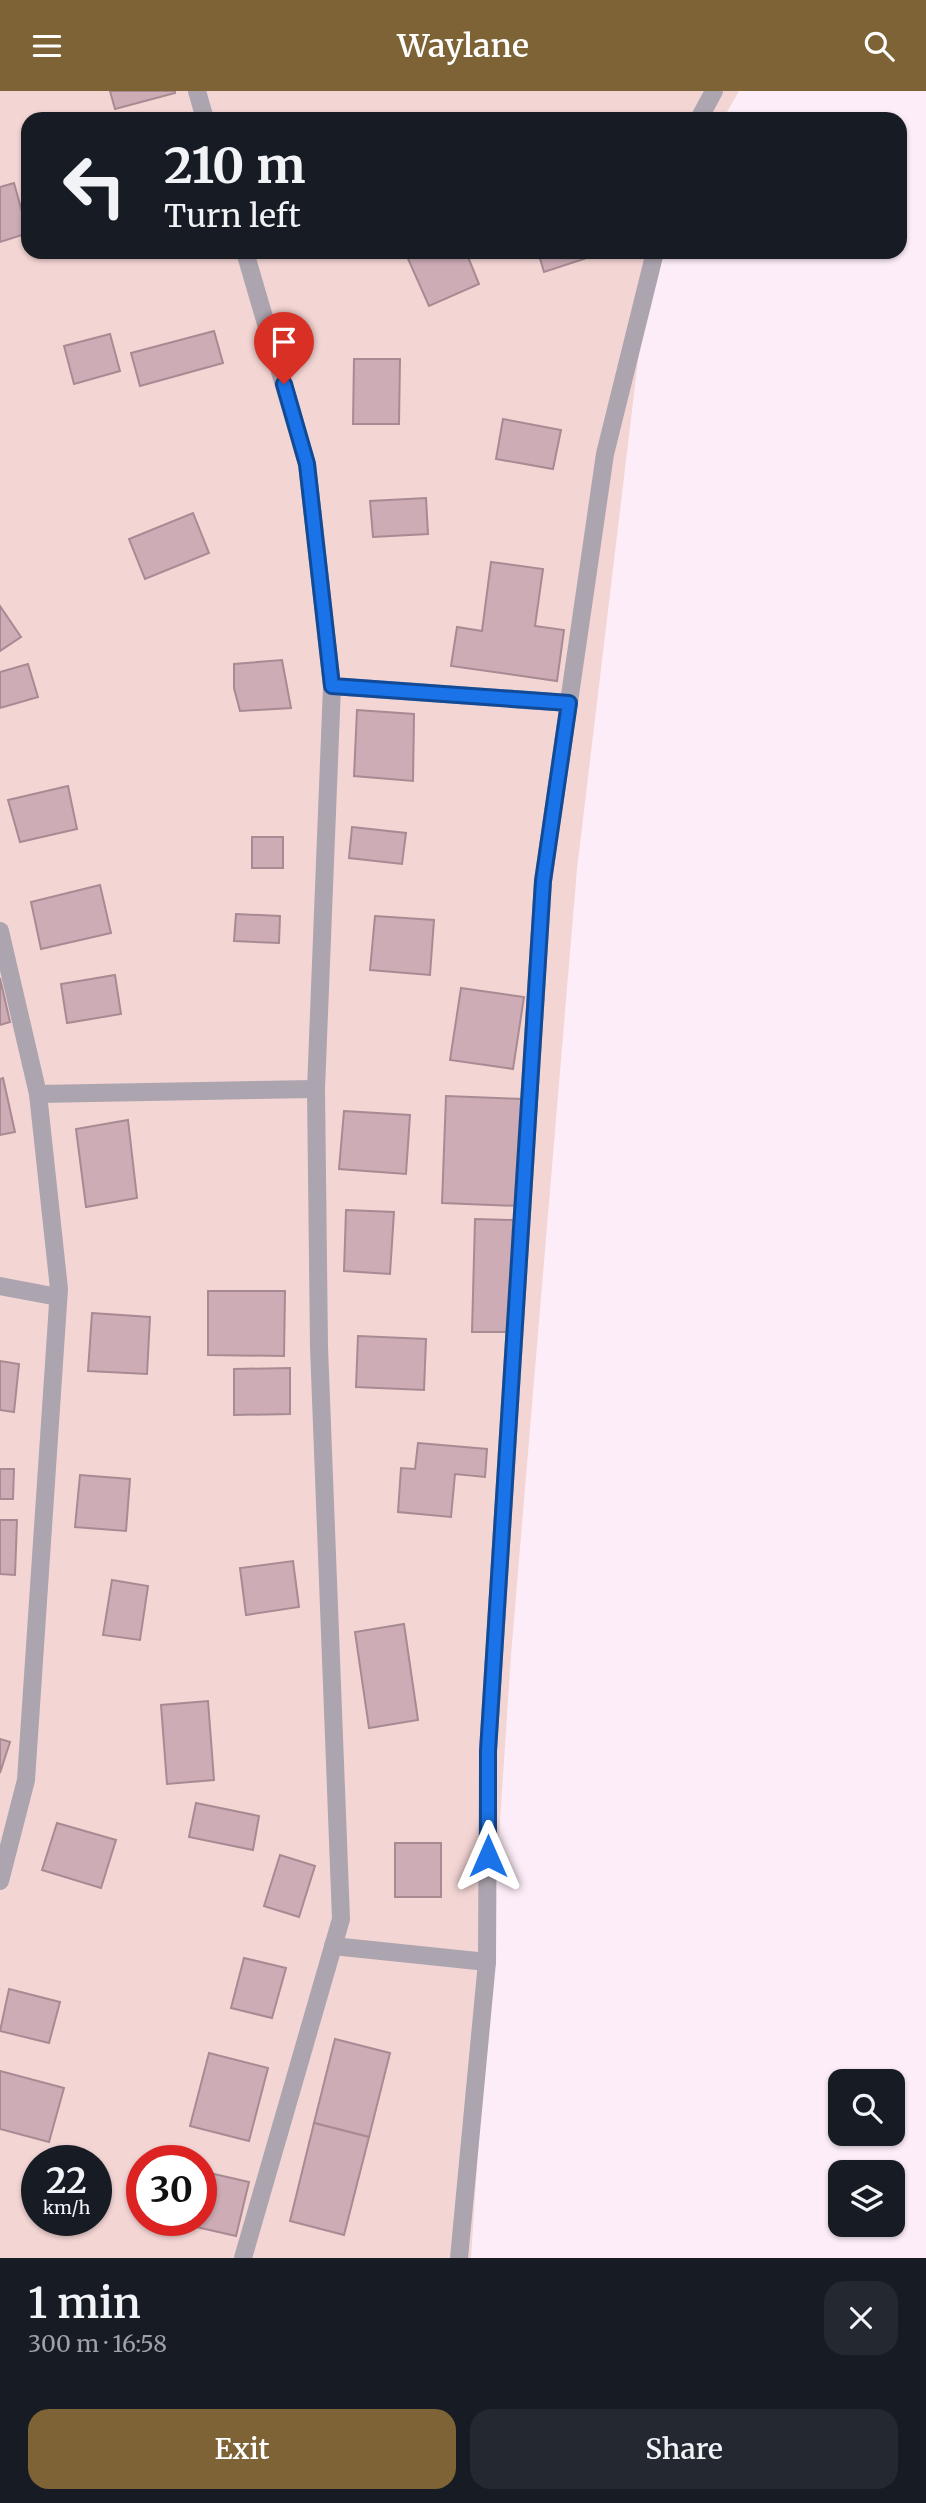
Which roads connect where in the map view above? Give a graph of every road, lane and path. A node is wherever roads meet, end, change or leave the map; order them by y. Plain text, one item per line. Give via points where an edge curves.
1 (197, 91) edge
2 (714, 91) edge
3 (203, 112) edge
4 (703, 112) edge
5 (247, 259) edge
6 (653, 259) edge
7 (332, 686) junction
8 (569, 703) junction
9 (0, 931) edge
10 (316, 1089) junction
11 (38, 1094) junction
12 (0, 1286) edge
13 (58, 1297) junction
14 (0, 1881) edge
15 (333, 1946) junction
16 (487, 1962) junction
17 (243, 2258) edge
18 (459, 2258) edge

1 - 3 street
2 - 4 street
5 - 7 street via 307,464
6 - 8 street via 605,454
7 - 8 street
7 - 10 street
8 - 16 street via 543,881 488,1751
9 - 11 street
10 - 11 street
10 - 15 street via 319,1347 341,1919
11 - 13 street
12 - 13 street
13 - 14 street via 26,1780
15 - 16 street
15 - 17 street
16 - 18 street

